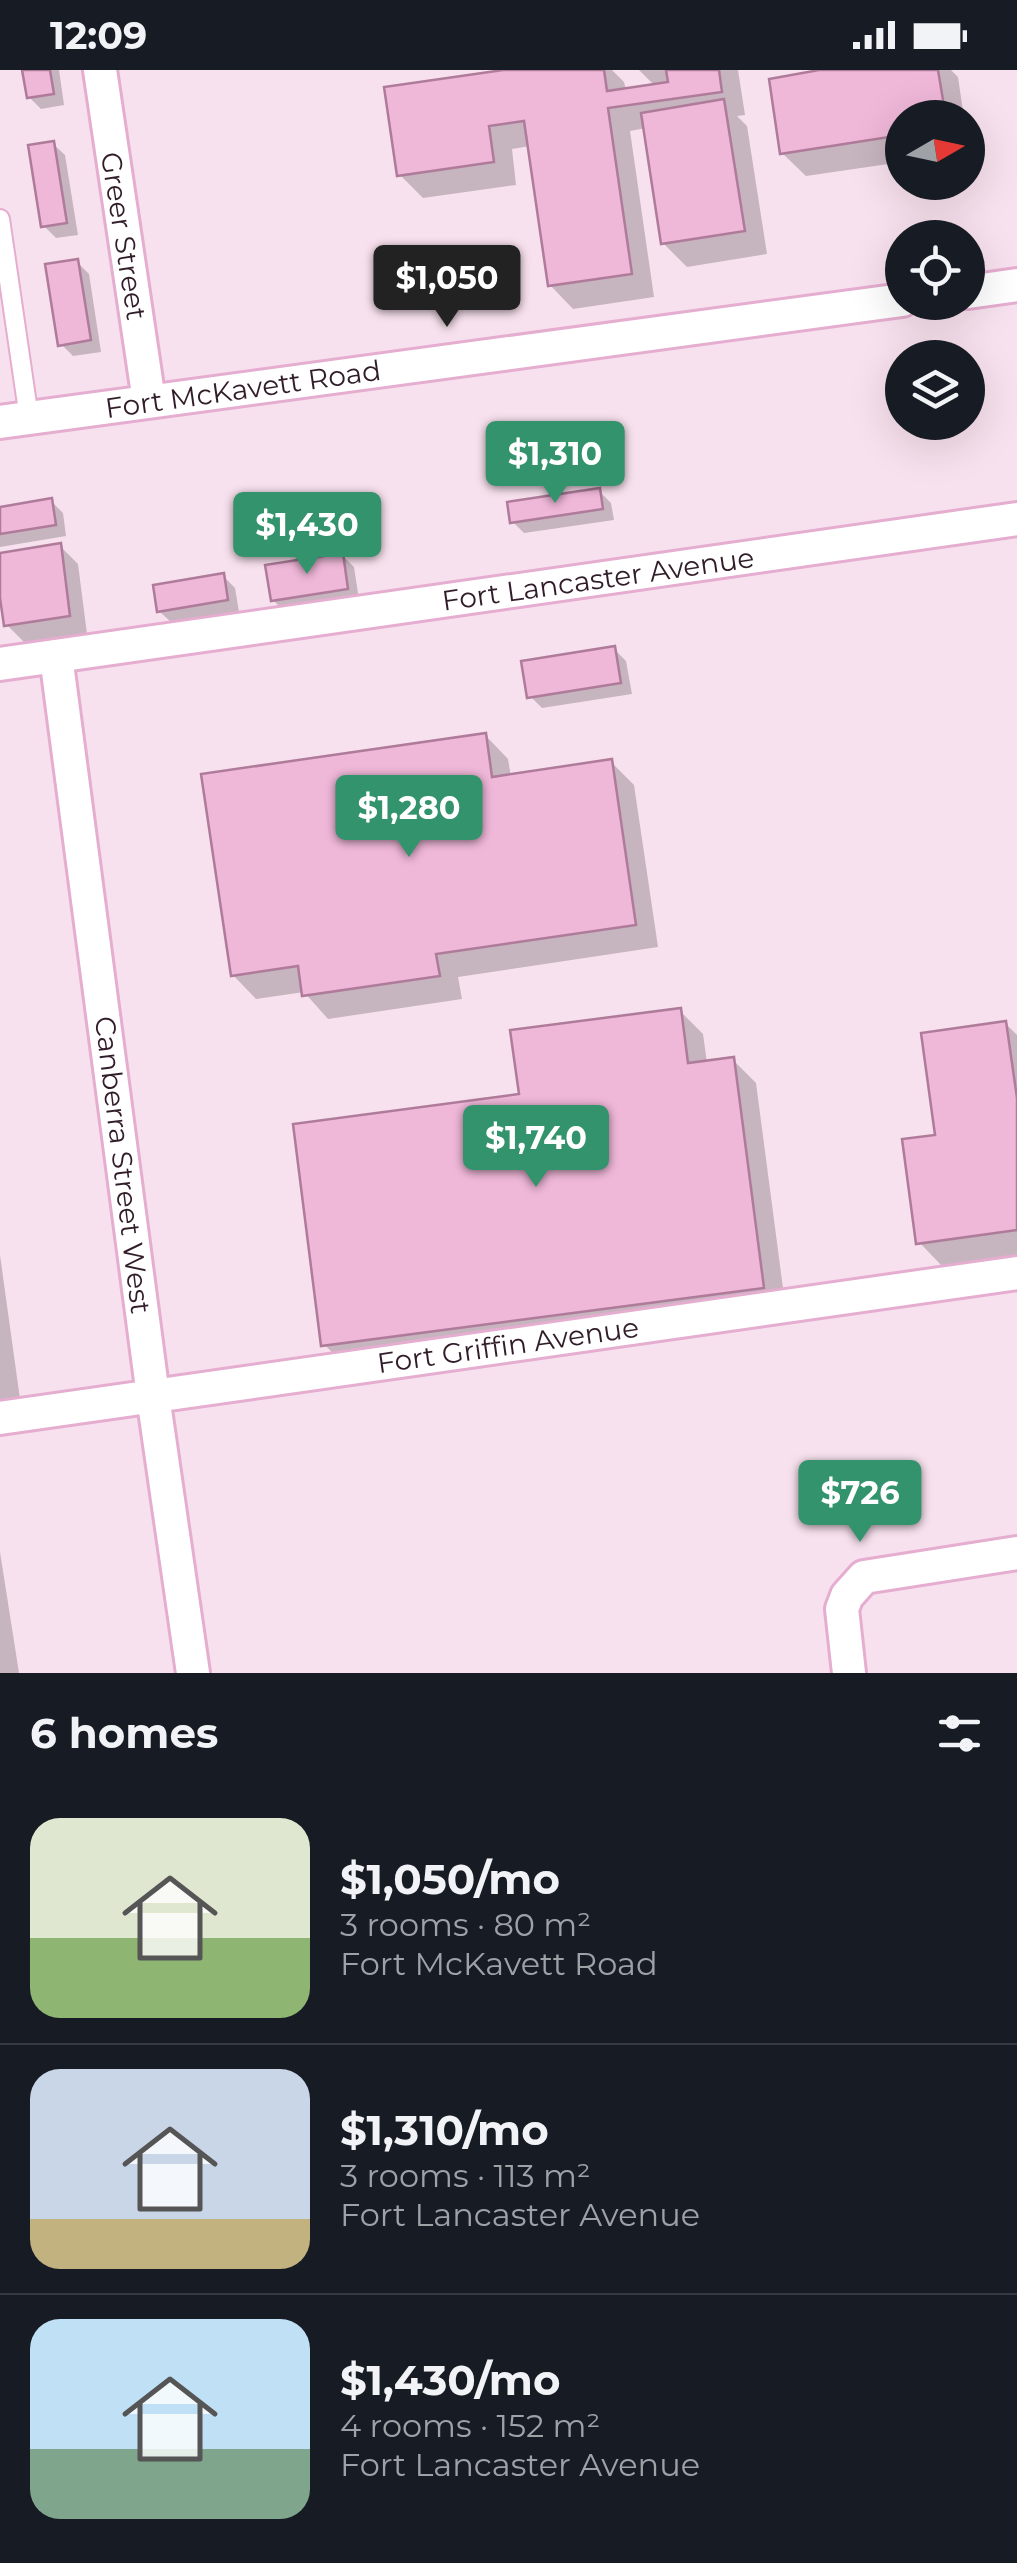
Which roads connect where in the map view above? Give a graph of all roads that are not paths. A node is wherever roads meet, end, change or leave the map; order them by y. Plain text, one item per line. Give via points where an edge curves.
1 (100, 70) edge
2 (0, 218) edge
3 (1017, 285) edge
4 (985, 290) edge
5 (885, 302) edge
6 (149, 401) junction
7 (15, 420) edge
8 (1017, 519) edge
9 (56, 656) junction
10 (0, 664) edge
11 (1017, 1273) edge
12 (153, 1396) junction
13 (0, 1418) edge
14 (1017, 1553) edge
15 (193, 1673) edge
16 (849, 1673) edge

1 - 6 street, Greer Street
2 - 7 lane
3 - 4 street
5 - 6 street, Fort McKavett Road
6 - 7 street, Fort McKavett Road
8 - 9 street, Fort Lancaster Avenue
9 - 10 street, Fort Lancaster Avenue
9 - 12 street, Canberra Street West
11 - 12 street, Fort Griffin Avenue
12 - 13 street, Fort Griffin Avenue
12 - 15 street, Canberra Street West
14 - 16 street via 864,1577 842,1609

